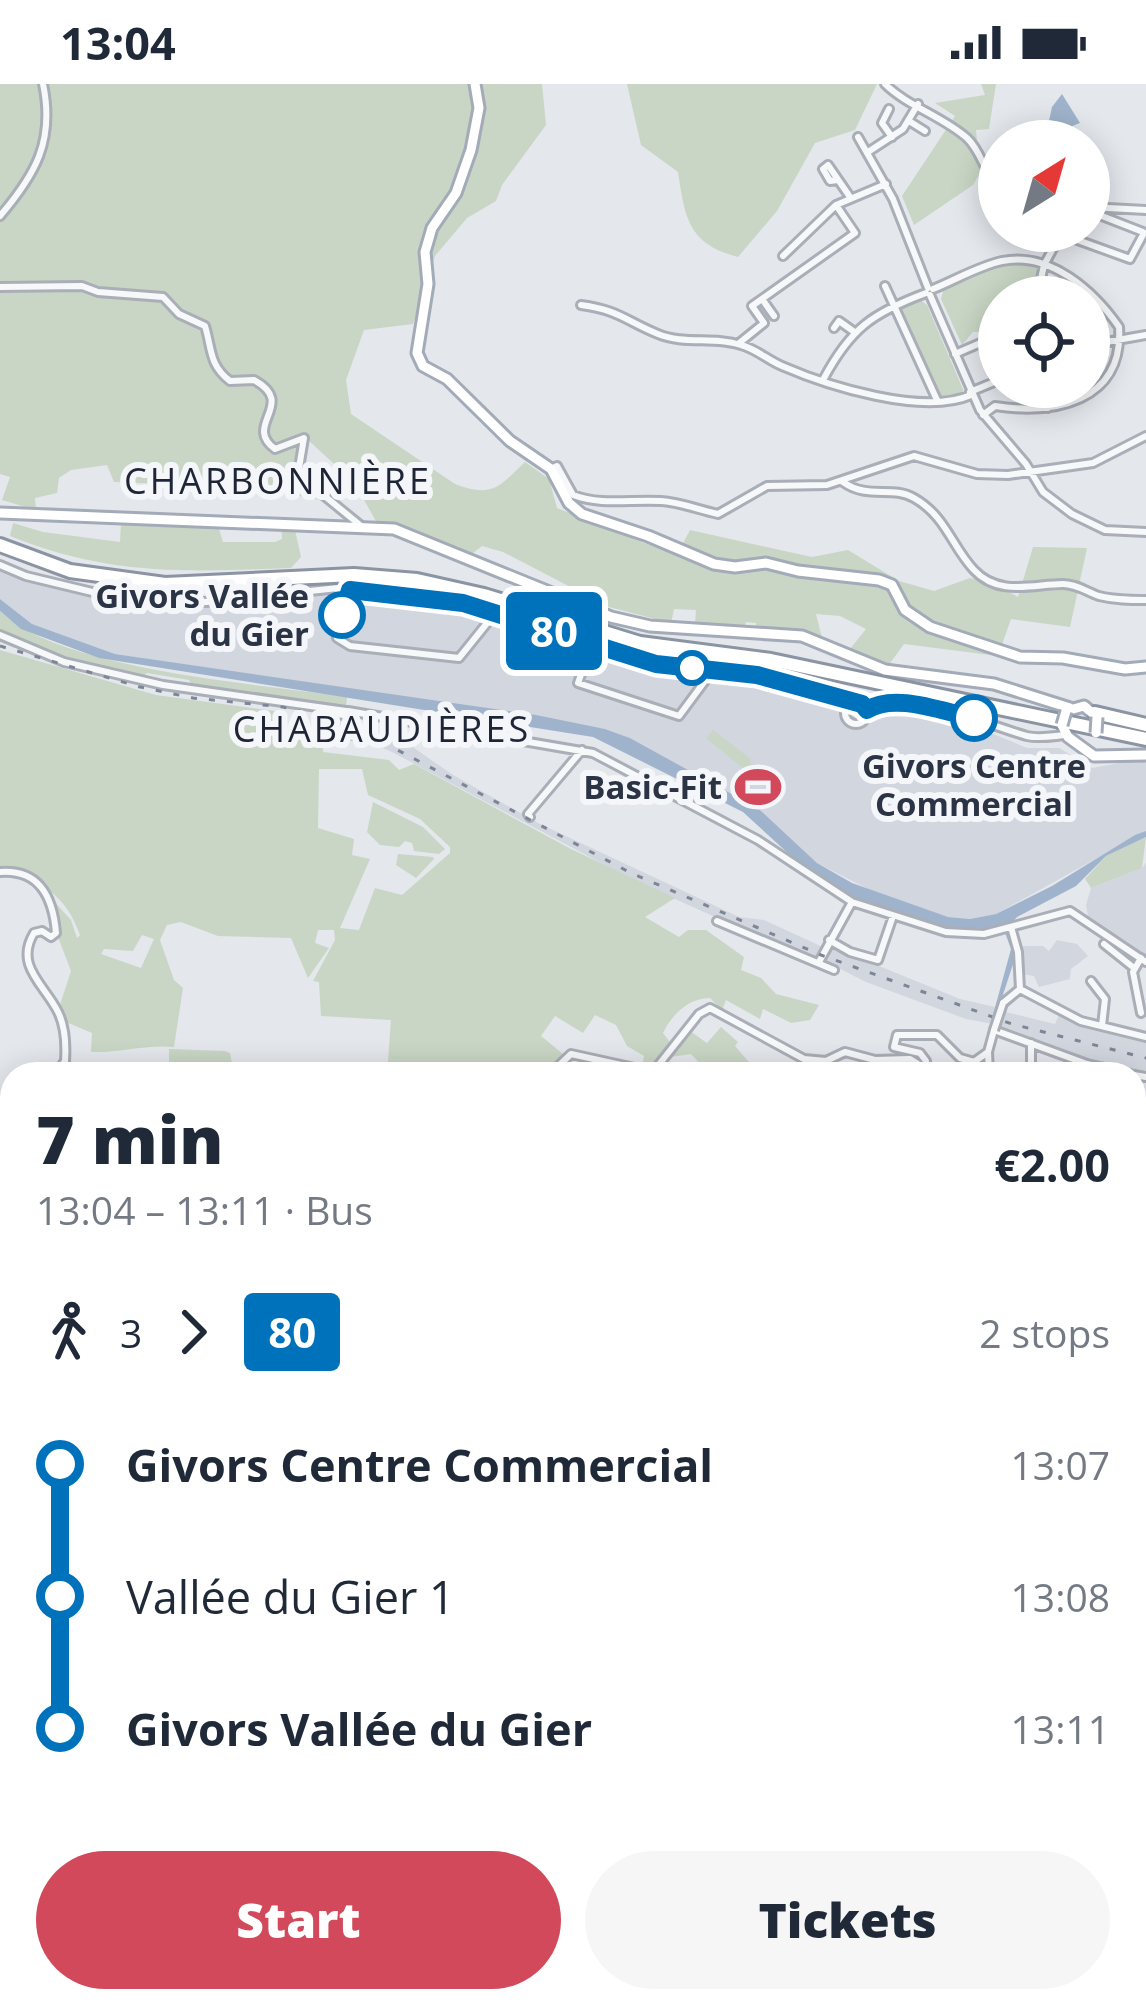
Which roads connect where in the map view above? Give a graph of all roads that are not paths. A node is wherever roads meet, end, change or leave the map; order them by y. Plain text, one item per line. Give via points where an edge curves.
1 (43, 84) edge
2 (475, 84) edge
3 (885, 84) edge
4 (918, 104) junction
5 (889, 109) dead end
6 (909, 121) junction
7 (925, 131) dead end
8 (858, 137) dead end
9 (892, 137) junction
10 (868, 152) junction
11 (978, 156) edge
12 (838, 180) dead end
13 (886, 184) junction
14 (850, 197) junction
15 (836, 205) junction
16 (1110, 209) edge
17 (1146, 210) edge
18 (0, 216) edge
19 (1110, 218) edge
20 (1145, 233) edge
21 (1110, 251) edge
22 (1051, 252) edge
23 (783, 256) dead end
24 (1044, 265) junction
25 (1042, 276) edge
26 (885, 286) dead end
27 (0, 287) edge
28 (929, 291) junction
29 (762, 299) junction
30 (895, 304) junction
31 (581, 305) dead end
32 (774, 316) dead end
33 (834, 328) dead end
34 (854, 331) junction
35 (1146, 335) edge
36 (1120, 340) junction
37 (1110, 342) edge
38 (738, 344) junction
39 (978, 344) edge
40 (955, 354) junction
41 (1110, 371) edge
42 (822, 382) junction
43 (978, 390) edge
44 (971, 393) junction
45 (938, 400) junction
46 (992, 408) edge
47 (983, 415) junction
48 (1146, 436) edge
49 (551, 469) junction
50 (1032, 473) junction
51 (842, 481) junction
52 (0, 512) edge
53 (363, 527) junction
54 (1146, 532) edge
55 (0, 541) edge
56 (0, 565) edge
57 (350, 590) junction
58 (1146, 600) edge
59 (496, 612) junction
60 (0, 635) edge
61 (592, 644) junction
62 (1146, 667) edge
63 (713, 670) junction
64 (848, 707) junction
65 (867, 710) junction
66 (347, 711) junction
67 (1063, 715) junction
68 (1096, 715) junction
69 (1124, 716) dead end
70 (1093, 736) junction
71 (1146, 736) edge
72 (362, 738) dead end
73 (1077, 742) junction
74 (582, 750) junction
75 (1088, 752) junction
76 (530, 817) dead end
77 (0, 872) edge
78 (852, 902) junction
79 (893, 916) junction
80 (717, 922) dead end
81 (1007, 928) junction
82 (829, 940) junction
83 (1104, 944) dead end
84 (1143, 960) edge
85 (818, 964) junction
86 (1134, 968) junction
87 (834, 970) dead end
88 (1091, 980) dead end
89 (1020, 988) junction
90 (1141, 1013) dead end
91 (1102, 1026) junction
92 (994, 1030) junction
93 (1146, 1037) edge
94 (1031, 1042) junction
95 (988, 1052) junction
96 (64, 1062) edge
97 (563, 1062) edge
98 (607, 1062) edge
99 (661, 1062) edge
100 (898, 1062) edge
101 (926, 1062) edge
102 (988, 1062) edge
103 (1031, 1062) edge
104 (1082, 1062) edge

1 - 18 street via 45,130 34,173
2 - 49 main road via 471,150 425,252 417,353
3 - 4 street
4 - 6 street
4 - 11 street via 972,142
5 - 9 street via 882,123
6 - 7 street
6 - 9 street
8 - 10 street
9 - 10 street
10 - 13 street
12 - 14 street
13 - 14 street
13 - 28 street
14 - 15 street
15 - 23 street
15 - 29 street via 855,233
16 - 17 street
19 - 20 street
20 - 21 street via 1130,259
22 - 24 street
24 - 25 street
24 - 28 street via 1003,261
24 - 36 street via 1107,309
26 - 30 street
27 - 53 street via 163,297 205,326 214,367 230,381 254,380 270,392 265,442 275,449 304,438 305,480
28 - 30 street
28 - 40 street
29 - 32 street
29 - 38 street via 752,307 764,323
30 - 34 street
30 - 45 street
31 - 38 street via 658,334
33 - 34 street via 839,321
34 - 42 street
35 - 36 street
36 - 37 street
36 - 41 street
38 - 42 street
39 - 40 street
40 - 44 street
42 - 45 street via 890,399
43 - 44 street
44 - 45 street
44 - 47 street
46 - 47 street
47 - 50 street
48 - 50 street via 1093,464
49 - 51 street via 562,471 580,498 667,502 718,514 767,486
49 - 62 main road via 582,514 700,560 879,580 918,620 1005,652
50 - 51 street via 976,473 914,456
50 - 54 street via 1043,492 1091,524
51 - 58 street via 920,501 989,579 1024,590 1062,584
52 - 53 main road
53 - 67 main road via 408,534 611,617 802,637 884,670 994,684
55 - 71 highway via 70,571 165,584 417,580 640,643 771,660
56 - 57 street via 99,594 157,600
57 - 59 street
57 - 59 street via 336,631 350,646 459,658
59 - 61 street
60 - 66 street via 64,662 164,685
61 - 63 street via 656,664
61 - 63 street via 578,682 680,716
63 - 64 street via 820,689
64 - 65 street
64 - 65 street via 848,721 858,724
65 - 67 street via 893,702 1046,737
66 - 72 street via 326,713 321,723
66 - 74 street
67 - 68 main road via 1084,706
67 - 73 main road
68 - 70 main road, bridge
68 - 71 highway
69 - 71 street
70 - 71 highway
70 - 73 main road
70 - 75 main road
71 - 75 main road via 1102,758
73 - 75 main road
74 - 76 street
74 - 78 street via 758,840
77 - 96 street via 33,879 52,904 56,933 34,933 27,952 61,1021
78 - 79 street
78 - 82 street
79 - 81 street via 946,932
79 - 82 street via 878,960
80 - 85 street
81 - 84 street via 1070,911
81 - 89 street
82 - 85 street
83 - 86 street
84 - 86 street
85 - 87 street
86 - 90 street
88 - 91 street via 1105,999
89 - 91 street
89 - 92 street, bridge via 1003,1004
91 - 93 street
92 - 94 street
92 - 95 street
94 - 103 street
94 - 104 street
95 - 101 street via 966,1061 937,1036 897,1035 894,1047
95 - 102 street
97 - 98 street via 571,1054
99 - 100 street via 710,1008 804,1059 843,1052

